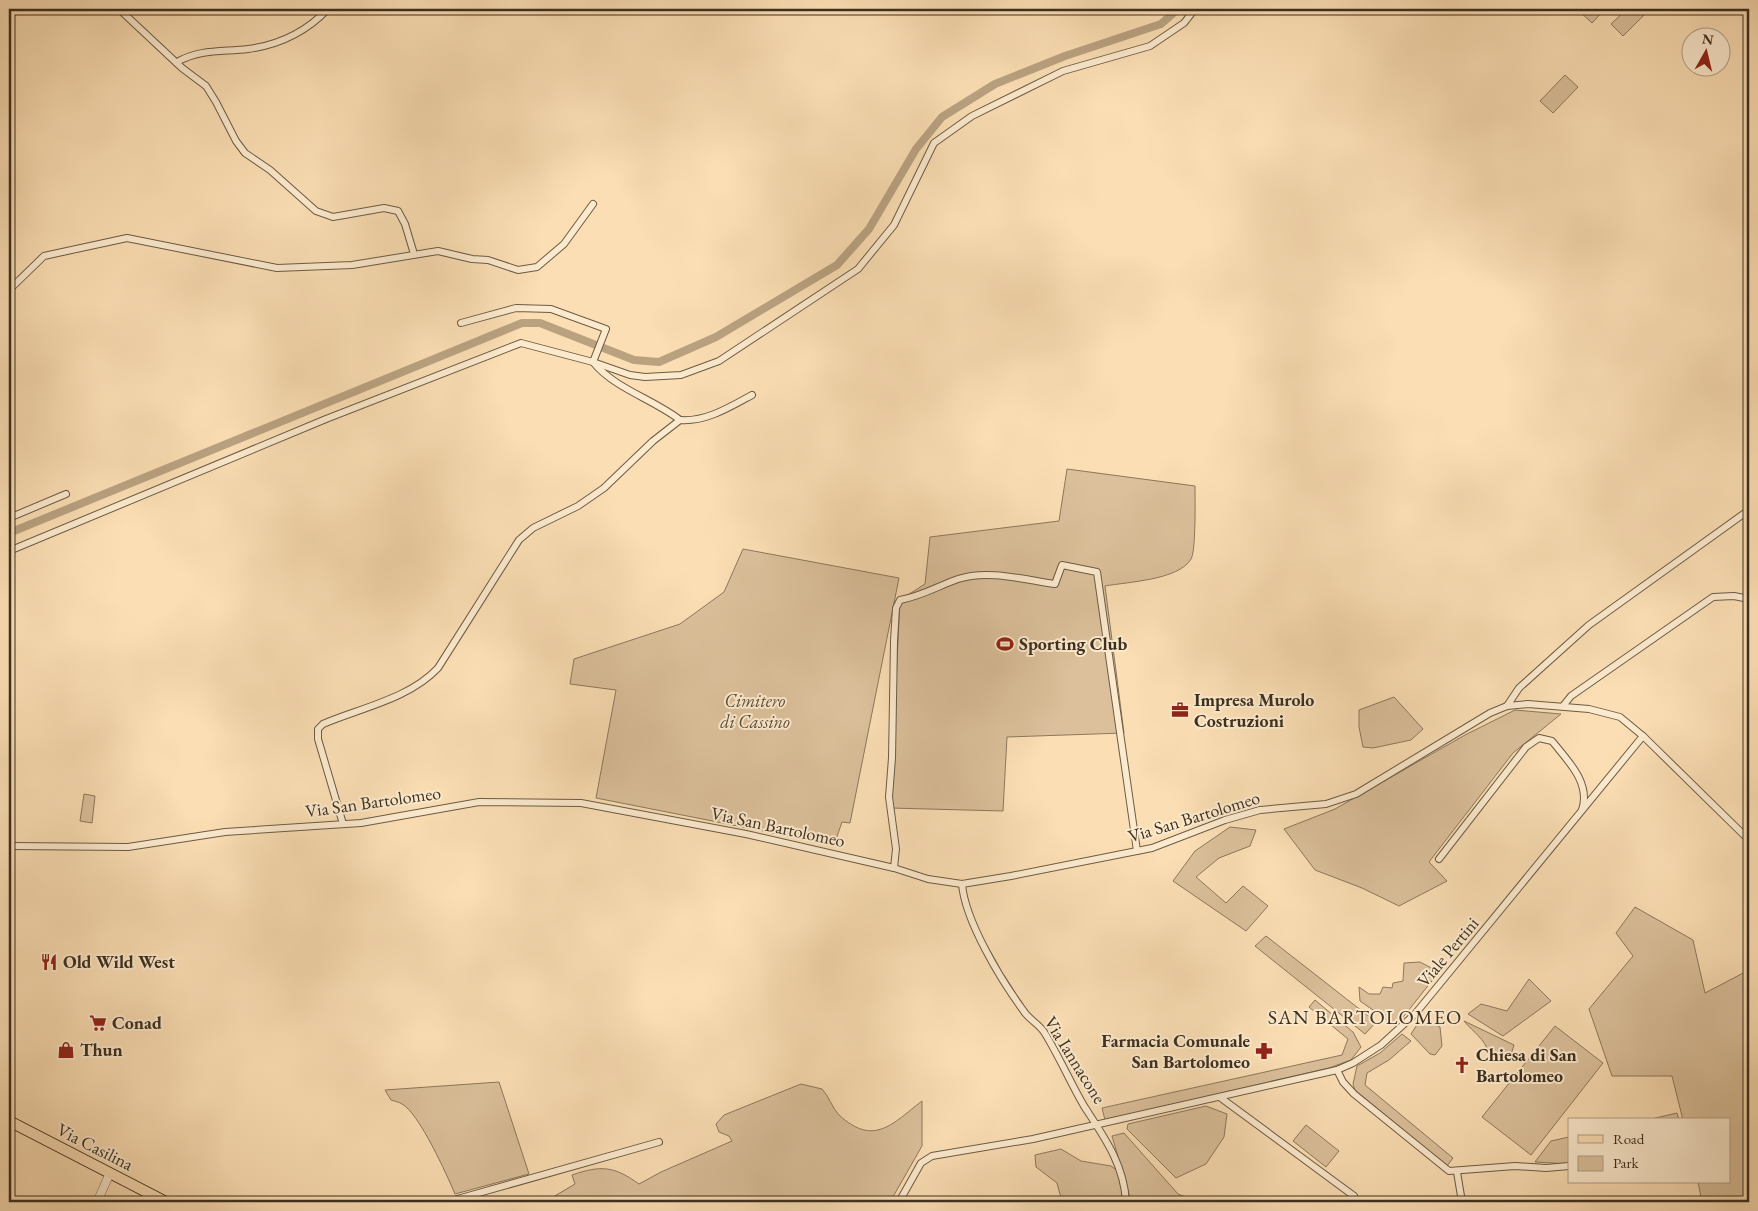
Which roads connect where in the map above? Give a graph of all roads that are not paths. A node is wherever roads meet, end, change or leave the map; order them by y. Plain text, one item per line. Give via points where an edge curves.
1 (119, 9) edge
2 (328, 9) edge
3 (1195, 9) edge
4 (177, 62) junction
5 (593, 204) dead end
6 (414, 254) junction
7 (9, 290) edge
8 (461, 323) dead end
9 (593, 362) junction
10 (752, 395) dead end
11 (680, 420) junction
12 (66, 494) dead end
13 (1749, 510) edge
14 (9, 518) edge
15 (9, 551) edge
16 (1749, 599) edge
17 (1507, 706) junction
18 (1563, 706) junction
19 (1643, 736) junction
20 (1581, 814) junction
21 (343, 824) junction
22 (1749, 840) edge
23 (9, 846) edge
24 (1137, 851) junction
25 (1439, 859) dead end
26 (894, 868) junction
27 (962, 884) junction
28 (1337, 1070) junction
29 (1221, 1098) junction
30 (1097, 1124) junction
31 (11, 1125) edge
32 (659, 1142) dead end
33 (1568, 1166) edge
34 (1457, 1172) junction
35 (110, 1173) junction
36 (1354, 1196) dead end
37 (97, 1202) edge
38 (166, 1202) edge
39 (447, 1202) edge
40 (899, 1202) edge
41 (1126, 1202) edge
42 (1462, 1202) edge

1 - 4 street
2 - 4 street via 301,33 271,45 207,51
3 - 9 street via 1184,24 1150,46 1064,71 972,116 934,143 894,225 858,269 719,361 681,375 659,378 630,375
4 - 6 street via 211,93 245,153 270,170 316,211 333,217 394,209 405,224
5 - 6 street via 564,244 538,267 518,270 443,251
6 - 7 street via 352,265 278,268 127,238 44,256
8 - 9 street via 516,308 551,309 606,329
9 - 11 street via 602,374
9 - 15 street via 521,343 326,419
10 - 11 street via 718,413 690,421
11 - 21 street via 604,488 578,506 533,528 519,540 442,661 426,680 318,729 318,740
12 - 14 street
13 - 17 street via 1589,625 1519,688
16 - 18 street via 1713,597 1571,696
17 - 18 street
17 - 24 street, Via San Bartolomeo via 1490,713 1356,794 1326,804 1260,810
18 - 19 street via 1607,712 1620,717
19 - 20 street, Viale Pertini
19 - 22 street
20 - 25 street via 1586,799 1580,778 1552,741 1540,738 1526,747
20 - 28 street, Viale Pertini via 1415,1014 1381,1045
21 - 23 street, Via San Bartolomeo via 225,832 128,847
21 - 26 street, Via San Bartolomeo via 480,802 581,803 746,834
24 - 26 street via 1097,572 1062,565 1055,584 990,576 959,579 918,597 900,600 896,608 894,641 889,797 896,849
24 - 27 street, Via San Bartolomeo
26 - 27 street, Via San Bartolomeo via 928,879
27 - 30 street, Via Iannacone via 966,907 975,929 1023,1010 1044,1031
28 - 29 street, Viale Pertini
28 - 34 street via 1354,1094 1449,1171
29 - 30 street, Viale Pertini
29 - 36 street
30 - 40 street, Viale Pertini via 928,1158
30 - 41 street, Via Iannacone via 1122,1174
31 - 35 main road, Via Casilina
32 - 39 street
33 - 34 street via 1515,1166
34 - 42 street
35 - 37 street
35 - 38 main road, Via Casilina

